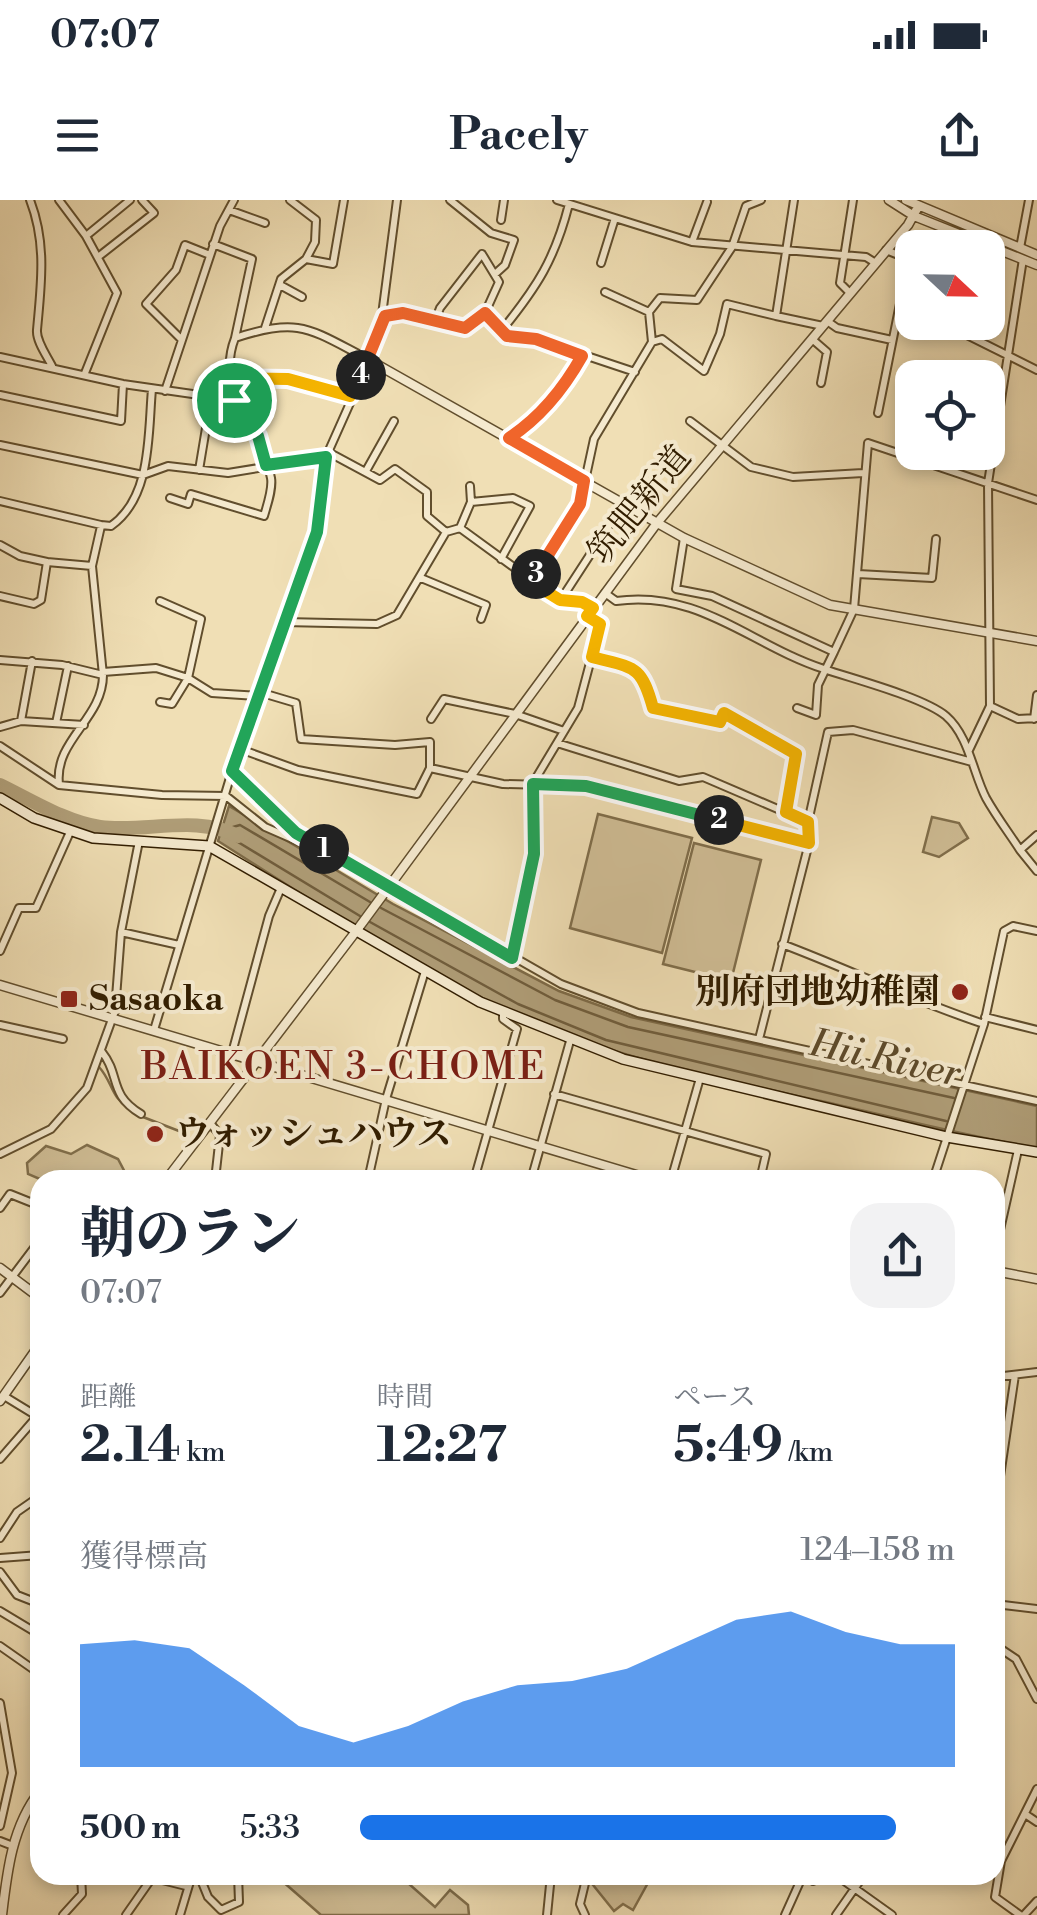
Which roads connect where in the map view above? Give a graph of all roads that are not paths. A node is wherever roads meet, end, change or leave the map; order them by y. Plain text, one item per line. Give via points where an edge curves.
1 (30, 200) edge
2 (58, 200) edge
3 (142, 200) edge
4 (234, 200) edge
5 (290, 200) edge
6 (344, 200) edge
7 (398, 200) edge
8 (450, 200) edge
9 (504, 200) edge
10 (556, 200) edge
11 (760, 200) edge
12 (794, 200) edge
13 (853, 200) edge
14 (889, 200) edge
15 (906, 200) edge
16 (1029, 200) edge
17 (125, 202) edge
18 (707, 202) edge
19 (568, 204) junction
20 (229, 210) junction
21 (916, 211) junction
22 (615, 218) junction
23 (502, 220) dead end
24 (265, 222) dead end
25 (86, 236) junction
26 (692, 242) junction
27 (214, 244) junction
28 (732, 248) junction
29 (1020, 248) junction
30 (786, 249) junction
31 (885, 249) junction
32 (895, 253) edge
33 (210, 255) junction
34 (844, 255) junction
35 (1037, 255) edge
36 (98, 257) junction
37 (306, 258) junction
38 (1023, 259) junction
39 (874, 262) junction
40 (601, 264) dead end
41 (1037, 264) edge
42 (495, 274) junction
43 (280, 285) junction
44 (606, 292) dead end
45 (850, 293) junction
46 (302, 297) dead end
47 (649, 312) junction
48 (485, 313) junction
49 (385, 316) junction
50 (776, 316) junction
51 (435, 321) junction
52 (825, 324) junction
53 (895, 327) edge
54 (265, 328) junction
55 (502, 330) junction
56 (180, 338) junction
57 (235, 338) junction
58 (812, 339) junction
59 (892, 340) junction
60 (977, 340) edge
61 (652, 342) junction
62 (1005, 355) junction
63 (582, 356) junction
64 (0, 357) edge
65 (369, 360) junction
66 (1004, 360) edge
67 (52, 366) junction
68 (1037, 370) edge
69 (635, 372) junction
70 (85, 373) junction
71 (231, 378) junction
72 (123, 384) junction
73 (821, 384) dead end
74 (152, 389) junction
75 (165, 391) junction
76 (0, 395) edge
77 (350, 396) junction
78 (210, 398) junction
79 (234, 400) junction
80 (878, 413) dead end
81 (394, 421) dead end
82 (690, 421) dead end
83 (509, 438) junction
84 (0, 445) edge
85 (723, 446) junction
86 (895, 450) edge
87 (327, 454) junction
88 (266, 465) junction
89 (199, 470) junction
90 (952, 470) edge
91 (990, 470) edge
92 (366, 471) junction
93 (864, 474) junction
94 (143, 476) junction
95 (584, 481) junction
96 (988, 483) junction
97 (470, 486) dead end
98 (170, 498) dead end
99 (1037, 500) edge
100 (0, 501) edge
101 (472, 502) junction
102 (623, 504) junction
103 (657, 523) junction
104 (101, 525) junction
105 (460, 528) junction
106 (446, 532) junction
107 (684, 538) junction
108 (936, 539) dead end
109 (0, 545) edge
110 (501, 559) junction
111 (48, 562) junction
112 (92, 566) junction
113 (858, 574) junction
114 (421, 578) junction
115 (531, 582) junction
116 (604, 593) junction
117 (0, 596) edge
118 (560, 600) junction
119 (160, 601) dead end
120 (854, 610) junction
121 (590, 612) junction
122 (481, 620) dead end
123 (284, 622) junction
124 (991, 636) junction
125 (1037, 641) edge
126 (834, 652) junction
127 (592, 657) junction
128 (0, 660) edge
129 (32, 662) junction
130 (68, 666) junction
131 (826, 670) junction
132 (103, 673) junction
133 (188, 678) junction
134 (258, 694) junction
135 (1037, 695) edge
136 (160, 702) dead end
137 (990, 706) junction
138 (798, 708) dead end
139 (515, 714) junction
140 (1036, 718) edge
141 (430, 719) dead end
142 (21, 721) junction
143 (56, 722) junction
144 (84, 725) junction
145 (0, 727) edge
146 (564, 732) junction
147 (557, 743) junction
148 (0, 746) edge
149 (240, 749) junction
150 (968, 752) junction
151 (972, 762) junction
152 (430, 768) junction
153 (232, 771) junction
154 (468, 778) junction
155 (533, 784) junction
156 (59, 785) junction
157 (0, 798) edge
158 (225, 798) junction
159 (786, 812) junction
160 (808, 822) junction
161 (70, 832) junction
162 (1037, 835) edge
163 (139, 840) junction
164 (210, 843) junction
165 (809, 843) junction
166 (1020, 850) junction
167 (339, 858) junction
168 (1037, 871) edge
169 (282, 886) junction
170 (387, 888) junction
171 (0, 926) edge
172 (10, 929) junction
173 (121, 932) junction
174 (356, 932) junction
175 (1037, 932) edge
176 (782, 944) junction
177 (180, 945) junction
178 (0, 950) edge
179 (512, 958) junction
180 (425, 971) junction
181 (0, 985) edge
182 (502, 1012) junction
183 (113, 1018) junction
184 (984, 1020) junction
185 (0, 1025) edge
186 (154, 1030) junction
187 (1037, 1030) edge
188 (63, 1040) dead end
189 (758, 1040) junction
190 (570, 1041) junction
191 (101, 1051) junction
192 (232, 1054) junction
193 (256, 1062) junction
194 (700, 1078) junction
195 (964, 1086) junction
196 (554, 1094) junction
197 (386, 1099) junction
198 (1037, 1102) edge
199 (141, 1114) dead end
200 (210, 1123) junction
201 (487, 1132) junction
202 (684, 1133) junction
203 (948, 1135) junction
204 (540, 1146) junction
205 (1018, 1150) junction
206 (1037, 1152) edge
207 (0, 1154) edge
208 (174, 1170) edge
209 (215, 1170) edge
210 (370, 1170) edge
211 (477, 1170) edge
212 (534, 1170) edge
213 (620, 1170) edge
214 (674, 1170) edge
215 (762, 1170) edge
216 (936, 1170) edge
217 (30, 1202) edge
218 (0, 1208) edge
219 (1005, 1208) edge
220 (30, 1253) edge
221 (0, 1268) edge
222 (1005, 1273) edge
223 (12, 1277) junction
224 (1037, 1279) edge
225 (30, 1290) edge
226 (0, 1294) edge
227 (30, 1358) edge
228 (1037, 1372) edge
229 (1016, 1374) junction
230 (1005, 1376) edge
231 (2, 1398) edge
232 (30, 1412) edge
233 (30, 1426) edge
234 (1005, 1445) edge
235 (0, 1459) edge
236 (30, 1503) edge
237 (0, 1538) edge
238 (30, 1556) edge
239 (0, 1558) edge
240 (0, 1572) edge
241 (30, 1600) edge
242 (1005, 1605) edge
243 (1037, 1609) edge
244 (0, 1612) edge
245 (30, 1630) edge
246 (0, 1646) edge
247 (1005, 1653) edge
248 (30, 1667) edge
249 (1033, 1681) edge
250 (1037, 1699) edge
251 (0, 1703) edge
252 (3, 1728) edge
253 (1037, 1789) edge
254 (30, 1804) edge
255 (1025, 1814) junction
256 (1037, 1822) edge
257 (0, 1826) edge
258 (0, 1841) edge
259 (12, 1846) junction
260 (1005, 1853) edge
261 (82, 1885) edge
262 (145, 1885) edge
263 (183, 1885) edge
264 (203, 1885) edge
265 (238, 1885) edge
266 (550, 1885) edge
267 (584, 1885) edge
268 (799, 1885) edge
269 (854, 1885) edge
270 (997, 1885) edge
271 (186, 1886) joint
272 (857, 1887) junction
273 (1037, 1900) edge
274 (2, 1915) edge
275 (63, 1915) edge
276 (126, 1915) edge
277 (180, 1915) edge
278 (547, 1915) edge
279 (585, 1915) edge
280 (785, 1915) edge
281 (836, 1915) edge
282 (892, 1915) edge
283 (1022, 1915) edge

1 - 67 street via 42,230 44,286 36,333
2 - 25 street
3 - 36 street via 154,213
4 - 20 street
5 - 37 street via 316,220
6 - 37 street via 333,264
7 - 49 street
8 - 42 street via 492,233 514,240
9 - 23 street
10 - 19 street
11 - 28 street via 746,206
12 - 30 street
13 - 34 street
14 - 21 street
15 - 21 street
16 - 29 street
17 - 25 street
18 - 26 street
19 - 22 street
19 - 55 street via 541,282
20 - 24 street
20 - 27 street
21 - 29 street
21 - 31 street, 筑肥新道
21 - 38 street
22 - 26 street
22 - 40 street
25 - 36 street
26 - 28 street
27 - 33 street
27 - 57 street via 252,259
28 - 30 street
28 - 47 street via 697,300 660,298
29 - 35 street
30 - 34 street
30 - 50 street
31 - 32 street
31 - 39 street, 筑肥新道
33 - 56 street
33 - 56 street via 185,245 176,270 146,304
34 - 39 street
34 - 45 street via 840,283
36 - 70 street via 118,293
37 - 43 street
38 - 41 street
38 - 62 street
39 - 45 street, 筑肥新道
42 - 48 street via 499,282
42 - 51 street via 482,254
43 - 46 street
43 - 54 street
44 - 47 street
45 - 52 street, 筑肥新道
47 - 61 street
48 - 51 street via 465,328
48 - 55 street
49 - 51 street
49 - 65 street
50 - 52 street
50 - 61 street via 727,304 704,371 662,339
52 - 58 street, 筑肥新道
52 - 59 street
53 - 59 street
54 - 57 street
54 - 65 street via 301,325
55 - 63 street
56 - 75 street
57 - 71 street
58 - 73 street via 827,352
58 - 85 street, 筑肥新道
59 - 80 street
60 - 62 street
61 - 69 street
62 - 66 street
62 - 68 street
63 - 69 street
63 - 83 street via 566,384
64 - 67 street
65 - 77 street
65 - 83 street
67 - 70 street
69 - 95 street via 594,439
70 - 72 street
71 - 77 street via 288,379
71 - 79 street
72 - 74 street
72 - 76 street via 121,421
74 - 75 street
74 - 94 street
75 - 78 street
77 - 87 street
78 - 79 street
78 - 89 street
79 - 88 street via 258,436
81 - 92 street
82 - 85 street
83 - 95 street
84 - 94 street
85 - 93 street via 751,468 793,477
85 - 103 street, 筑肥新道
86 - 93 street via 868,443
87 - 88 street
87 - 92 street
87 - 123 street via 317,532
88 - 89 street via 228,473
88 - 98 street via 272,481 264,516 191,494 188,504
89 - 94 street via 168,466
90 - 96 street
91 - 96 street
92 - 106 street via 380,480 395,469 410,476 427,492 427,516
93 - 113 street
94 - 104 street via 121,519
95 - 102 street
95 - 115 street via 580,504
96 - 99 street
96 - 124 street
97 - 101 street
100 - 104 street
101 - 105 street
101 - 110 street via 513,498 530,506
102 - 103 street
102 - 118 street
103 - 107 street
103 - 116 street, 筑肥新道
104 - 112 street
105 - 106 street
105 - 110 street
106 - 114 street
107 - 120 street
107 - 126 street via 676,589 712,596
108 - 113 street via 932,578
109 - 111 street
110 - 115 street
111 - 112 street
111 - 117 street via 41,600
112 - 132 street
113 - 120 street
114 - 122 street via 486,605
114 - 123 street via 398,615 376,624
115 - 118 street
116 - 121 street, 筑肥新道
116 - 131 street via 616,601 648,596 714,615
118 - 121 street via 582,602
119 - 133 street via 201,620
120 - 124 street
120 - 126 street
121 - 127 street via 600,624
121 - 139 street, 筑肥新道
123 - 134 street
124 - 125 street
124 - 137 street
126 - 131 street
127 - 146 street
127 - 159 street via 635,668 653,708 720,722 724,713 796,754
128 - 129 street
129 - 130 street
129 - 142 street
130 - 132 street
130 - 143 street
131 - 138 street via 816,715
131 - 150 street via 946,716
132 - 133 street via 156,668
132 - 144 street
133 - 134 street via 212,694
133 - 136 street via 172,704
134 - 149 street
134 - 152 street via 296,703 301,738 313,743 430,742
135 - 140 street
137 - 140 street via 1018,719
137 - 150 street
139 - 141 street via 444,699
139 - 146 street
139 - 154 street, 筑肥新道
142 - 143 street
142 - 145 street
143 - 144 street
144 - 156 street via 63,748
146 - 147 street
147 - 155 street
147 - 159 street via 679,781 704,777
148 - 156 street
149 - 152 street via 298,770 417,794
149 - 153 street
150 - 151 street
151 - 160 street via 853,730 828,732
151 - 166 street
152 - 154 street
153 - 158 street
153 - 167 street via 296,833
154 - 155 street
154 - 170 street, 筑肥新道
155 - 165 street via 586,786
155 - 179 street via 534,854
156 - 158 street
157 - 161 main road
158 - 164 street
158 - 167 street via 282,837
159 - 160 street
160 - 165 street
161 - 163 main road
161 - 172 street via 36,908 19,908
162 - 166 street
163 - 164 main road
163 - 173 street
164 - 169 main road
164 - 177 street
165 - 176 street
166 - 168 street
167 - 170 street
169 - 174 main road
169 - 192 street
170 - 174 street, 筑肥新道
170 - 179 street
171 - 172 street
172 - 178 street
173 - 177 street
173 - 183 street
174 - 180 main road
174 - 193 street
175 - 184 street via 1013,926 1004,931
176 - 184 street via 929,1006
176 - 189 street
177 - 186 street
179 - 189 street via 638,1013
180 - 182 main road
180 - 197 street
181 - 183 street
182 - 190 main road
182 - 201 street via 517,1029
183 - 186 street
183 - 191 street
184 - 187 street
184 - 195 street
185 - 188 street
186 - 192 street
189 - 195 street
190 - 194 main road
190 - 196 street
191 - 199 street via 111,1063 116,1091
191 - 207 street via 86,1088 51,1129
192 - 193 street
193 - 197 street
193 - 200 street
194 - 202 street
194 - 203 main road
195 - 198 street
195 - 203 street
196 - 202 street
196 - 204 street
197 - 201 street
197 - 210 street
200 - 208 street
200 - 209 street via 220,1135
201 - 204 street
201 - 211 street
202 - 214 street
202 - 215 street via 766,1154
203 - 205 main road
203 - 216 street
204 - 212 street
204 - 213 street
205 - 206 main road
205 - 219 street
217 - 218 street via 10,1194
220 - 223 street
221 - 223 street
222 - 224 street
223 - 225 street
223 - 226 street
227 - 231 street
228 - 229 street
229 - 230 street
229 - 234 street
231 - 232 street
233 - 235 street
236 - 237 street
238 - 239 street
240 - 241 street
242 - 243 street
244 - 245 street
246 - 248 street
247 - 249 street
249 - 250 street
251 - 252 street
252 - 257 street via 12,1773
253 - 255 street
254 - 259 street
255 - 256 street
255 - 260 street
258 - 259 street
259 - 274 street
261 - 275 street via 82,1894
262 - 276 street
263 - 271 street
264 - 265 street via 221,1910 239,1902
266 - 278 street
267 - 279 street
268 - 280 street
269 - 272 street
270 - 283 street via 995,1897
271 - 277 street
272 - 281 street
272 - 282 street
273 - 283 street

